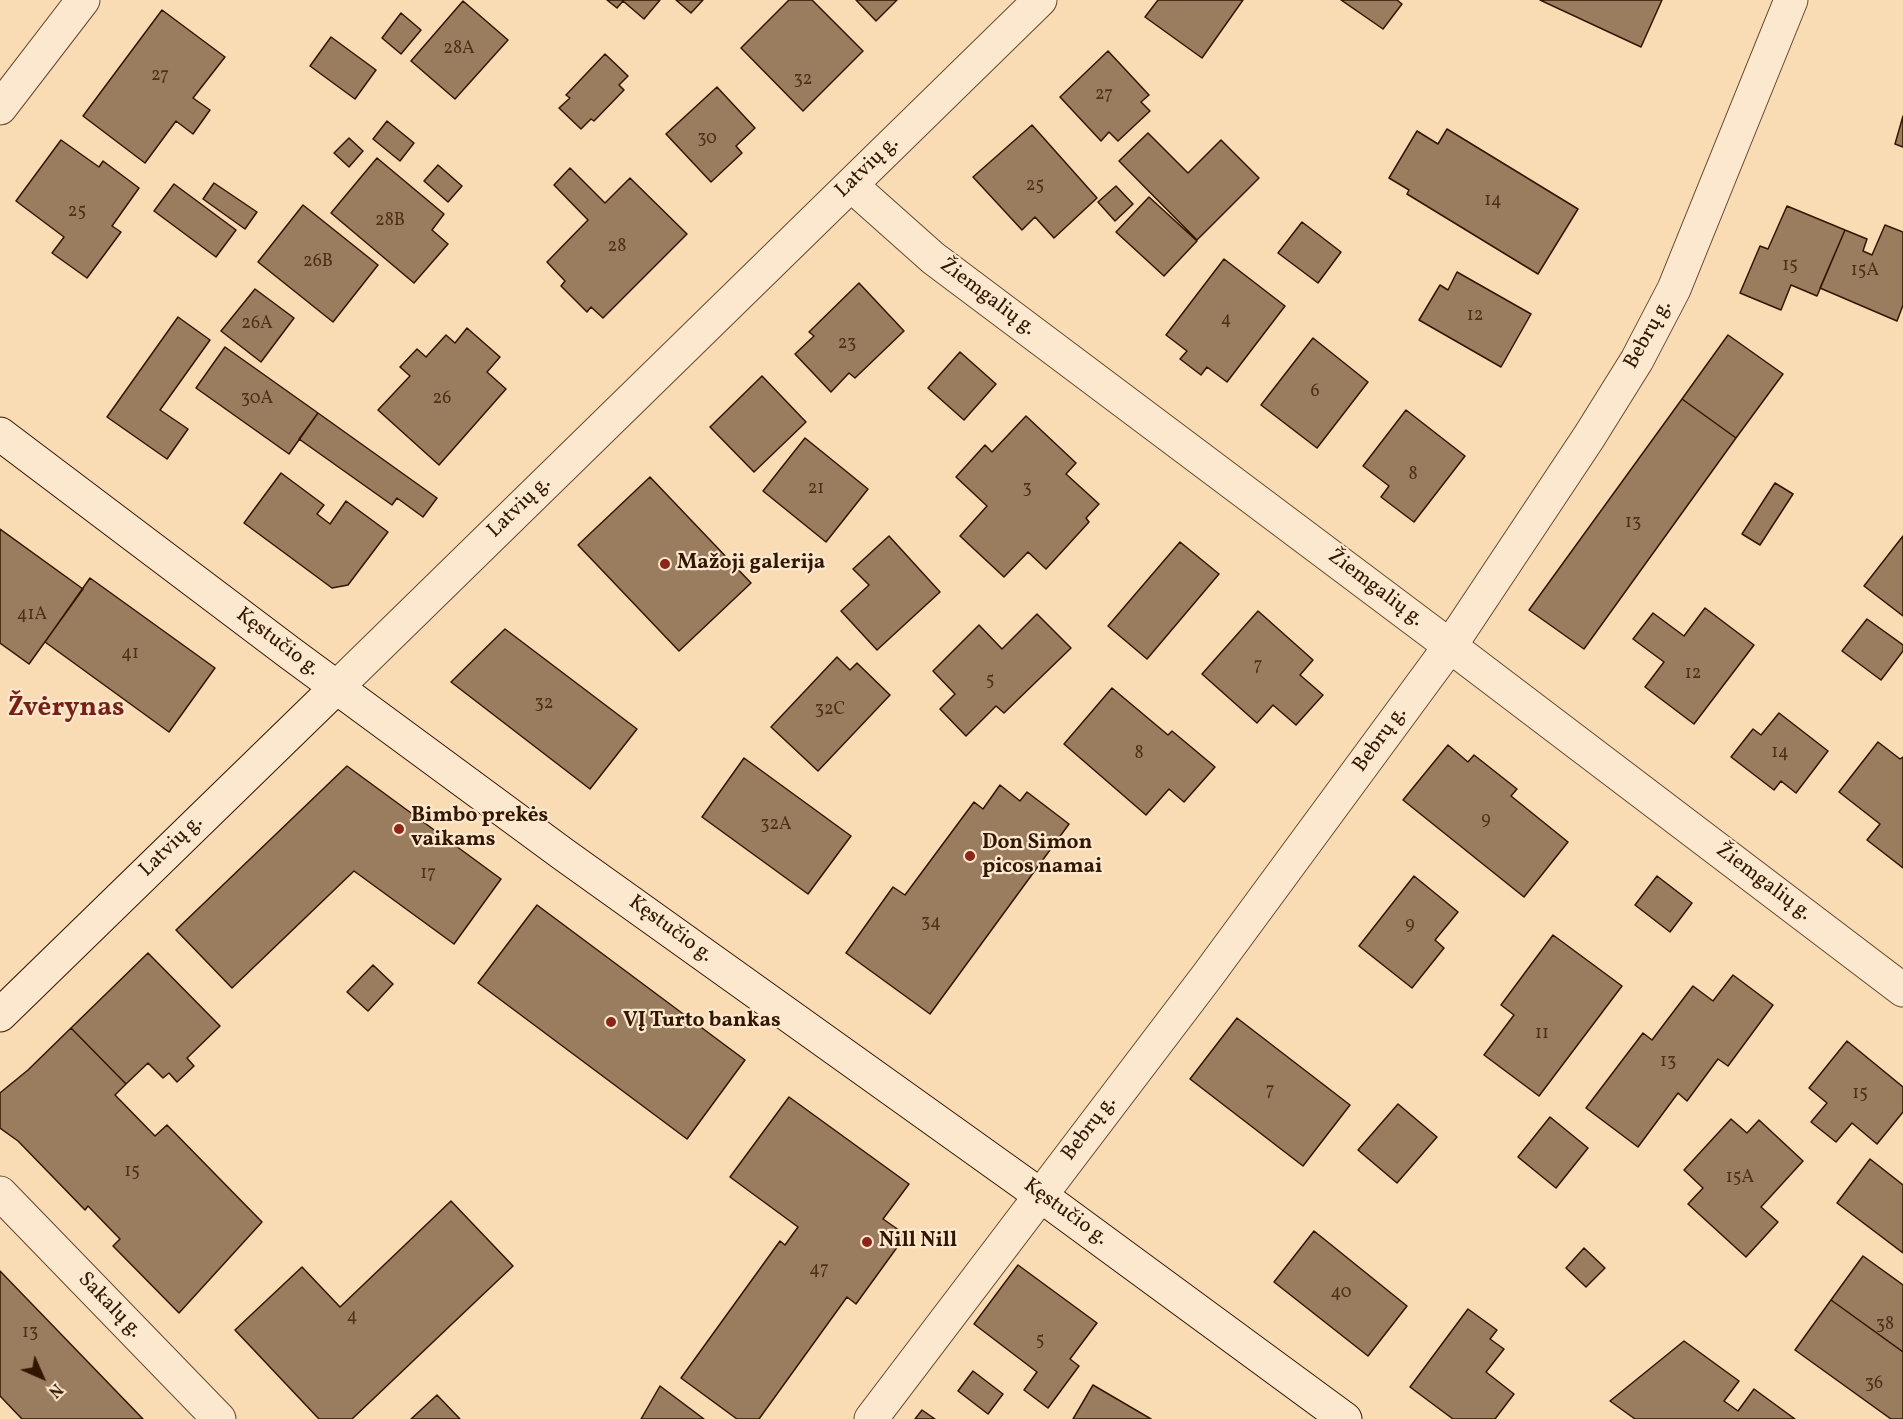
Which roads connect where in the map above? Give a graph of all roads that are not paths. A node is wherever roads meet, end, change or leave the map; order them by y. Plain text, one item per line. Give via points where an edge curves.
1 (83, 0) edge
2 (1040, 0) edge
3 (1791, 0) edge
4 (0, 108) edge
5 (851, 185) junction
6 (0, 434) edge
7 (1450, 646) junction
8 (337, 687) junction
9 (1903, 990) edge
10 (0, 1016) edge
11 (0, 1193) edge
12 (1040, 1195) junction
13 (219, 1419) edge
14 (871, 1419) edge
15 (1345, 1419) edge

1 - 4 street
2 - 5 street, Latvių g.
3 - 7 street, Bebrų g. via 1674,289 1637,360
5 - 7 street, Žiemgalių g. via 933,258
5 - 8 street, Latvių g.
6 - 8 street, Kęstučio g.
7 - 9 street, Žiemgalių g.
7 - 12 street, Bebrų g.
8 - 10 street, Latvių g.
8 - 12 street, Kęstučio g.
11 - 13 street, Sakalų g.
12 - 14 street, Bebrų g.
12 - 15 street, Kęstučio g.

